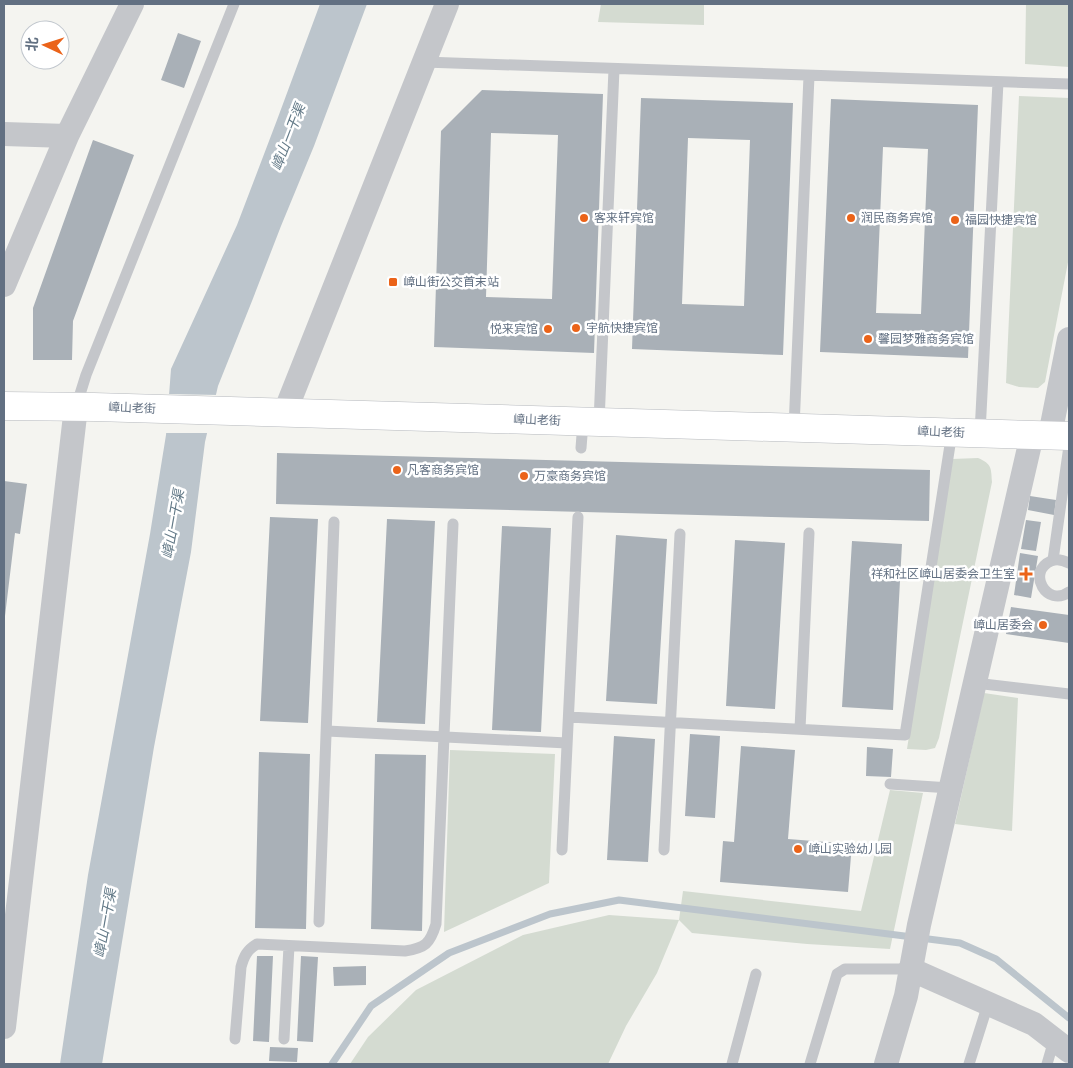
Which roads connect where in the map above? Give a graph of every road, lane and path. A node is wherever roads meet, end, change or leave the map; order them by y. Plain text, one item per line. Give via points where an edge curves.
1 (132, 4) edge
2 (234, 4) edge
3 (447, 4) edge
4 (424, 62) junction
5 (614, 69) junction
6 (809, 76) junction
7 (998, 82) junction
8 (1069, 84) edge
9 (4, 134) edge
10 (67, 136) junction
11 (4, 284) edge
12 (1069, 339) edge
13 (4, 406) edge
14 (85, 407) junction
15 (272, 412) junction
16 (794, 428) junction
17 (588, 430) junction
18 (952, 432) junction
19 (980, 433) junction
20 (1055, 438) edge
21 (578, 517) dead end
22 (334, 522) dead end
23 (453, 524) dead end
24 (809, 533) dead end
25 (680, 534) dead end
26 (1053, 560) junction
27 (1069, 563) edge
28 (1069, 592) edge
29 (974, 683) junction
30 (1069, 694) edge
31 (569, 718) junction
32 (670, 723) junction
33 (800, 729) junction
34 (327, 731) junction
35 (444, 737) junction
36 (568, 743) junction
37 (890, 784) dead end
38 (950, 788) junction
39 (562, 850) dead end
40 (664, 850) dead end
41 (319, 922) dead end
42 (289, 946) junction
43 (910, 969) junction
44 (756, 974) dead end
45 (988, 1004) junction
46 (4, 1027) edge
47 (236, 1039) dead end
48 (284, 1039) dead end
49 (1062, 1045) edge
50 (732, 1064) edge
51 (810, 1064) edge
52 (886, 1064) edge
53 (969, 1064) edge
54 (1047, 1064) edge

1 - 10 street
2 - 14 lane via 86,375
3 - 4 street
4 - 5 lane
4 - 15 street
5 - 6 lane
5 - 17 lane
6 - 7 lane
6 - 16 lane
7 - 8 lane
7 - 19 lane
9 - 10 street
10 - 11 street
12 - 20 street
13 - 14 street, 嶂山老街
14 - 15 street, 嶂山老街
14 - 46 street
15 - 17 street, 嶂山老街
16 - 17 street, 嶂山老街
16 - 18 street, 嶂山老街
18 - 19 street, 嶂山老街
18 - 33 lane via 905,735
19 - 20 street, 嶂山老街
20 - 26 lane
20 - 29 street
21 - 31 lane
22 - 34 lane
23 - 35 lane
24 - 33 lane
25 - 32 lane
26 - 27 lane
26 - 28 lane via 1043,566 1040,584 1054,596 1060,597
29 - 30 lane
29 - 38 street
31 - 32 lane
31 - 36 lane
32 - 33 lane
32 - 40 lane
34 - 35 lane
34 - 41 lane
35 - 36 lane
35 - 42 lane via 436,924 428,942 421,948 404,952
36 - 39 lane
37 - 38 lane
38 - 43 street
42 - 47 lane via 257,944 248,950 241,967
42 - 48 lane
43 - 45 street
43 - 51 lane via 845,969 837,974
43 - 52 street via 906,996
44 - 50 lane
45 - 49 street via 1034,1024
45 - 53 lane
49 - 54 lane

